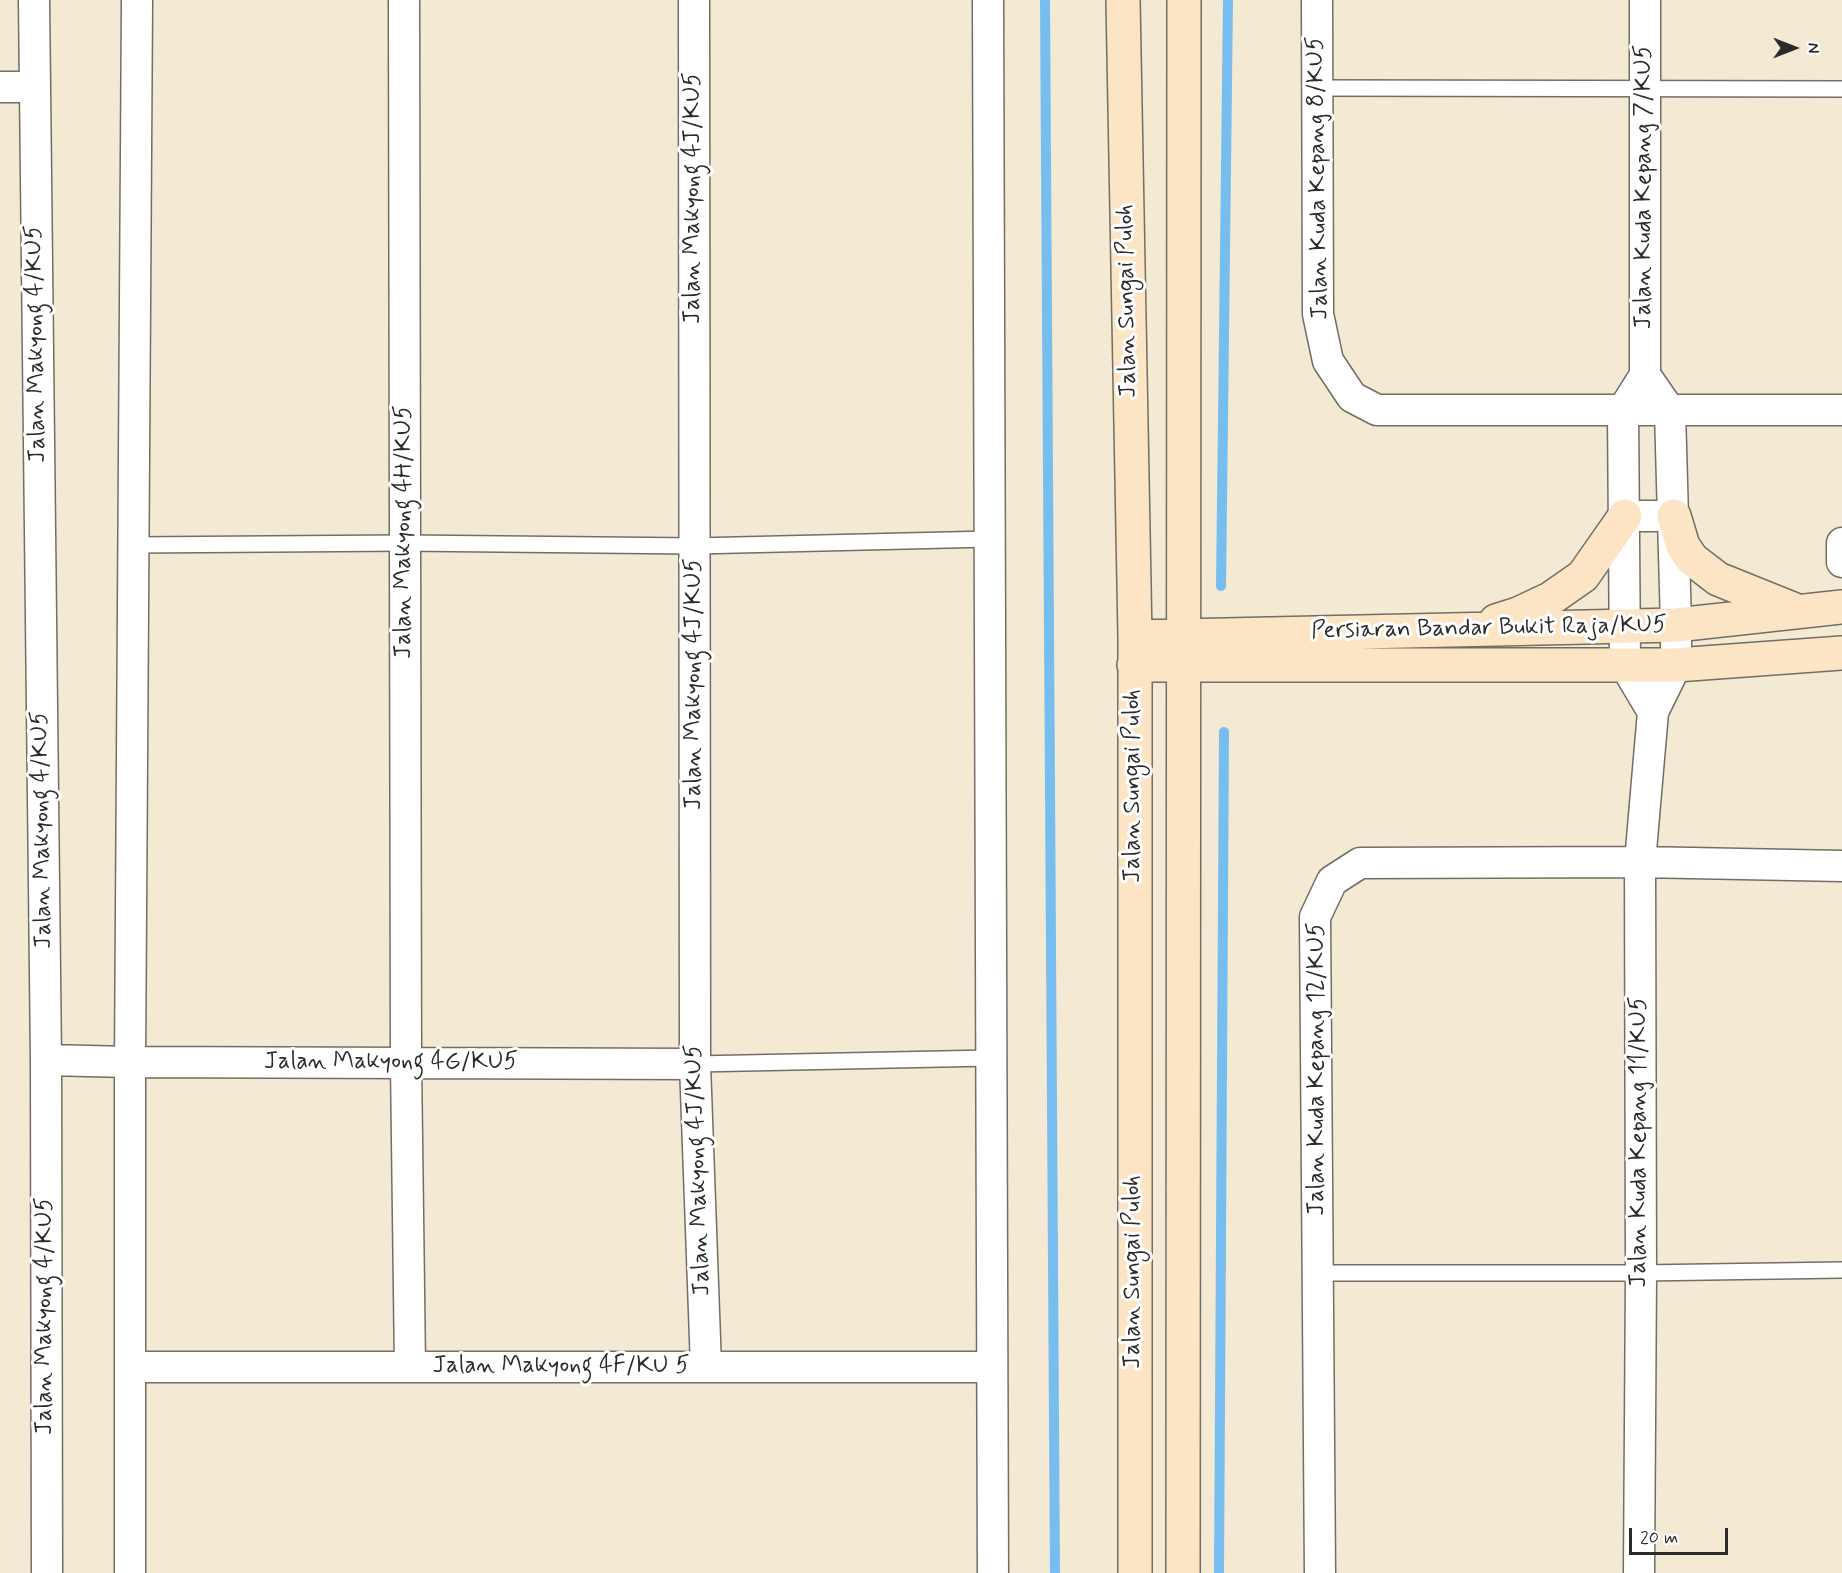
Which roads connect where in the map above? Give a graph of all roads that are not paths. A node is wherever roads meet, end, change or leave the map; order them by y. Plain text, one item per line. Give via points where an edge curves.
1 (34, 0) edge
2 (137, 0) edge
3 (404, 0) edge
4 (694, 0) edge
5 (988, 0) edge
6 (1123, 0) edge
7 (1184, 0) edge
8 (1317, 0) edge
9 (1645, 0) edge
10 (0, 87) edge
11 (34, 87) junction
12 (1318, 88) junction
13 (1645, 88) junction
14 (1842, 89) edge
15 (1645, 375) junction
16 (1623, 410) junction
17 (1842, 410) edge
18 (1670, 411) junction
19 (1625, 516) junction
20 (1674, 516) junction
21 (990, 539) junction
22 (405, 543) junction
23 (1842, 543) edge
24 (134, 545) junction
25 (695, 546) junction
26 (1842, 562) edge
27 (1184, 578) junction
28 (1842, 607) edge
29 (1800, 612) junction
30 (1676, 625) junction
31 (1625, 626) junction
32 (1469, 629) junction
33 (1184, 650) junction
34 (1243, 650) junction
35 (1134, 651) junction
36 (1842, 653) edge
37 (1625, 665) junction
38 (1676, 665) junction
39 (1653, 712) junction
40 (1184, 715) junction
41 (1640, 862) junction
42 (1842, 866) edge
43 (991, 1058) junction
44 (46, 1060) junction
45 (130, 1062) junction
46 (406, 1063) junction
47 (695, 1064) junction
48 (1842, 1270) edge
49 (1318, 1274) junction
50 (1641, 1274) junction
51 (130, 1367) junction
52 (410, 1367) junction
53 (705, 1367) junction
54 (991, 1367) junction
55 (47, 1573) edge
56 (130, 1573) edge
57 (993, 1573) edge
58 (1134, 1573) edge
59 (1183, 1573) edge
60 (1320, 1573) edge
61 (1639, 1573) edge

1 - 11 street, Jalan Makyong 4/KU5
2 - 24 street
3 - 22 street, Jalan Makyong 4H/KU5
4 - 25 street, Jalan Makyong 4J/KU5
5 - 21 street
6 - 35 street, Jalan Sungai Puloh
7 - 27 street
8 - 12 street, Jalan Kuda Kepang 8/KU5
9 - 13 street, Jalan Kuda Kepang 7/KU5
10 - 11 street
11 - 44 street, Jalan Makyong 4/KU5
12 - 13 lane
12 - 16 street, Jalan Kuda Kepang 8/KU5 via 1318,314 1328,361 1352,397 1377,410
13 - 14 lane
13 - 15 street, Jalan Kuda Kepang 7/KU5
15 - 16 street
15 - 18 street
16 - 18 street, Jalan Kuda Kepang 8/KU5
16 - 19 street
17 - 18 street, Jalan Kuda Kepang 8/KU5
18 - 20 street
19 - 20 street
19 - 31 street
19 - 32 street via 1583,576 1550,599 1518,614
20 - 29 street via 1683,546 1692,559 1718,579
20 - 30 street
21 - 25 lane
21 - 43 street
22 - 24 lane
22 - 25 lane
22 - 46 street, Jalan Makyong 4H/KU5
23 - 26 street
24 - 45 street
25 - 47 street, Jalan Makyong 4J/KU5
27 - 33 street
27 - 34 street via 1199,603
28 - 29 street, Persiaran Bandar Bukit Raja/KU5
29 - 30 street, Persiaran Bandar Bukit Raja/KU5
30 - 31 street, Persiaran Bandar Bukit Raja/KU5
30 - 38 street
31 - 32 street, Persiaran Bandar Bukit Raja/KU5
31 - 37 street
32 - 34 street, Persiaran Bandar Bukit Raja/KU5
33 - 34 street, Persiaran Bandar Bukit Raja/KU5
33 - 35 street, Persiaran Bandar Bukit Raja/KU5
33 - 40 street
34 - 37 street, Persiaran Bandar Bukit Raja/KU5
34 - 40 street via 1219,678 1195,695
35 - 58 street, Jalan Sungai Puloh
36 - 38 street, Persiaran Bandar Bukit Raja/KU5
37 - 38 street, Persiaran Bandar Bukit Raja/KU5
37 - 39 street
38 - 39 street
39 - 41 street, Jalan Kuda Kepang 11/KU5
40 - 59 street
41 - 42 street, Jalan Kuda Kepang 12/KU5
41 - 49 street, Jalan Kuda Kepang 12/KU5 via 1360,863 1332,881 1315,917
41 - 50 street, Jalan Kuda Kepang 11/KU5
43 - 47 lane
43 - 54 street
44 - 45 street, Jalan Makyong 4G/KU5
44 - 55 street, Jalan Makyong 4/KU5
45 - 46 street, Jalan Makyong 4G/KU5
45 - 51 street
46 - 47 street, Jalan Makyong 4G/KU5
46 - 52 street, Jalan Makyong 4H/KU5
47 - 53 street, Jalan Makyong 4J/KU5
48 - 50 lane
49 - 50 lane
49 - 60 street, Jalan Kuda Kepang 12/KU5
50 - 61 street, Jalan Kuda Kepang 11/KU5
51 - 52 street, Jalan Makyong 4F/KU 5
51 - 56 street
52 - 53 street, Jalan Makyong 4F/KU 5
53 - 54 street, Jalan Makyong 4F/KU 5
54 - 57 street

